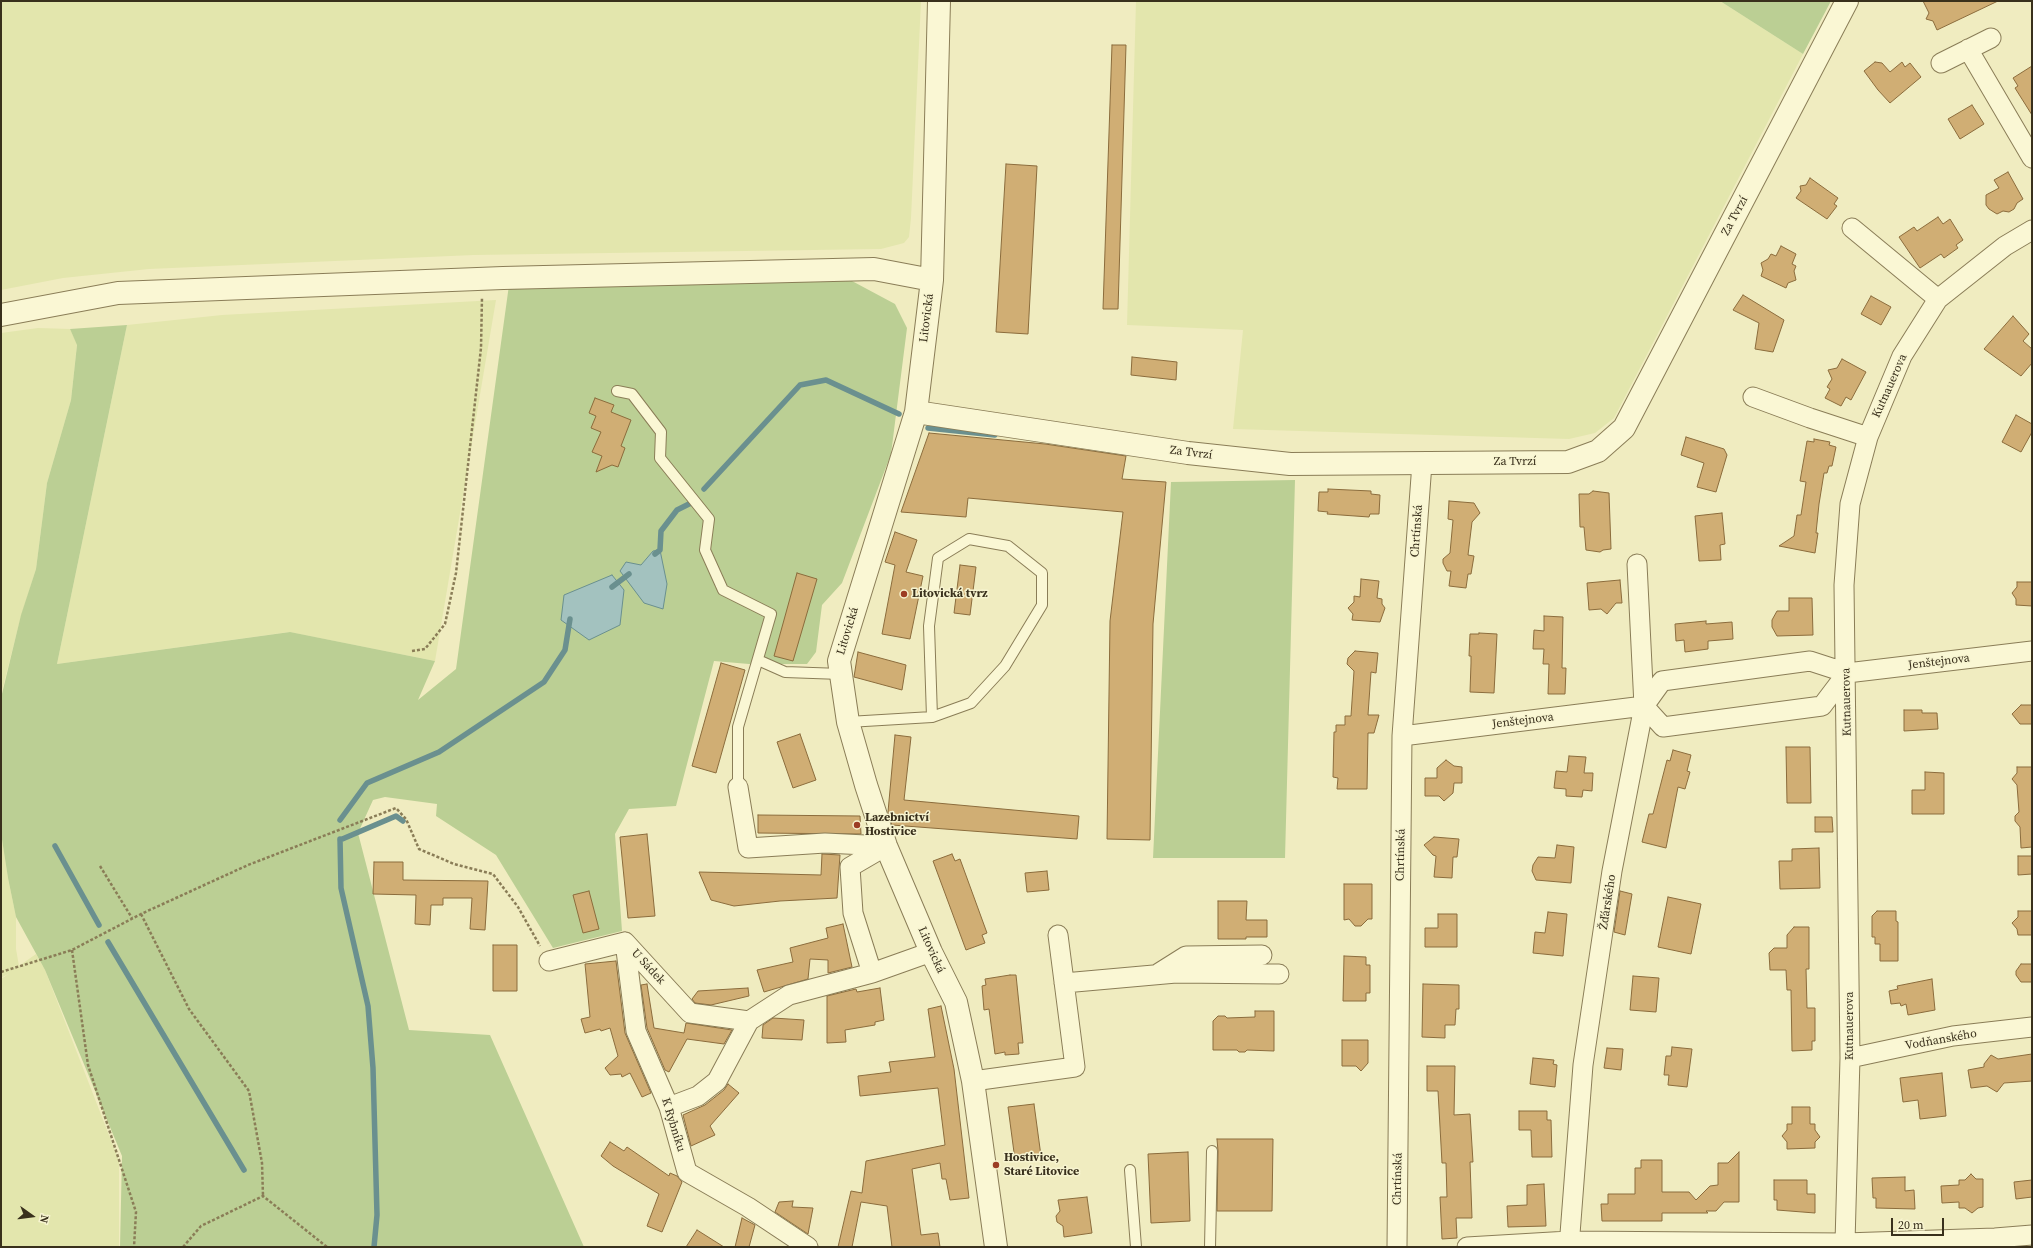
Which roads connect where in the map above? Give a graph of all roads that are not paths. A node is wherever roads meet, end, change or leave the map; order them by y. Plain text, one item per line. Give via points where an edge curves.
1 (939, 1) edge
2 (1847, 1) edge
3 (1991, 38) dead end
4 (1968, 49) junction
5 (1941, 63) dead end
6 (2032, 158) edge
7 (1852, 228) dead end
8 (2032, 230) edge
9 (932, 280) junction
10 (1938, 299) junction
11 (1, 315) edge
12 (617, 391) dead end
13 (1753, 397) dead end
14 (916, 412) junction
15 (1868, 436) junction
16 (1422, 463) junction
17 (1638, 564) dead end
18 (2032, 651) edge
19 (758, 660) junction
20 (1847, 673) junction
21 (840, 674) junction
22 (1644, 706) junction
23 (932, 717) junction
24 (848, 722) junction
25 (1402, 736) junction
26 (738, 787) joint
27 (886, 846) junction
28 (1058, 936) dead end
29 (625, 942) junction
30 (931, 952) junction
31 (1262, 955) dead end
32 (549, 961) road end
33 (872, 973) junction
34 (1156, 974) junction
35 (1279, 974) dead end
36 (1064, 983) junction
37 (749, 1021) junction
38 (2032, 1027) edge
39 (1850, 1058) junction
40 (973, 1081) junction
41 (669, 1107) junction
42 (1212, 1151) dead end
43 (1130, 1170) dead end
44 (2032, 1235) edge
45 (1845, 1242) junction
46 (1569, 1244) edge
47 (808, 1247) edge
48 (996, 1247) edge
49 (1136, 1247) edge
50 (1210, 1247) edge
51 (1397, 1247) edge
52 (1467, 1247) edge

1 - 9 street, Litovická
2 - 16 street, Za Tvrzí via 1624,428 1598,452 1568,462
3 - 4 street
4 - 5 street
4 - 6 street
7 - 10 street
8 - 10 street, Kutnauerova via 2005,246
9 - 11 street via 874,269 482,278 118,292
9 - 14 street, Litovická
10 - 15 street, Kutnauerova via 1902,356
12 - 19 lane via 632,394 661,432 660,458 709,519 705,550 723,590 771,614
13 - 15 street
14 - 16 street, Za Tvrzí via 1188,453 1282,463
14 - 21 street, Litovická via 839,661
15 - 20 street, Kutnauerova via 1850,504 1844,585
16 - 25 street, Chrtínská
17 - 22 street, Žďárského
18 - 20 street, Jenštejnova
19 - 21 lane via 785,672
19 - 26 lane via 738,727
20 - 22 street, Jenštejnova via 1810,661 1662,681
20 - 22 street via 1822,706 1663,727
20 - 39 street, Kutnauerova
21 - 24 street, Litovická
22 - 25 street, Jenštejnova
22 - 46 street, Žďárského via 1612,871 1584,1058
23 - 23 lane via 971,703 1005,666 1042,605 1042,573 1008,546 970,539 938,558 929,626
23 - 24 lane
24 - 27 street, Litovická
25 - 51 street, Chrtínská
26 - 27 street via 748,848 825,843
27 - 30 street, Litovická
27 - 33 street via 850,867 853,914
28 - 36 street
29 - 32 street, U Sádek
29 - 37 street, U Sádek via 690,1013
29 - 41 street, K Rybníku via 636,1031
30 - 33 street
30 - 40 street, Litovická via 956,1002
31 - 34 street via 1186,956
33 - 37 street via 789,995
34 - 35 street
34 - 36 street
36 - 40 street via 1075,1067
37 - 41 street via 717,1081 698,1096
38 - 39 street, Vodňanského via 1953,1036
39 - 45 street, Kutnauerova
40 - 48 street, Litovická
41 - 47 street, K Rybníku via 687,1172 748,1207
42 - 50 lane
43 - 49 lane
44 - 45 street
45 - 46 street
46 - 52 street

